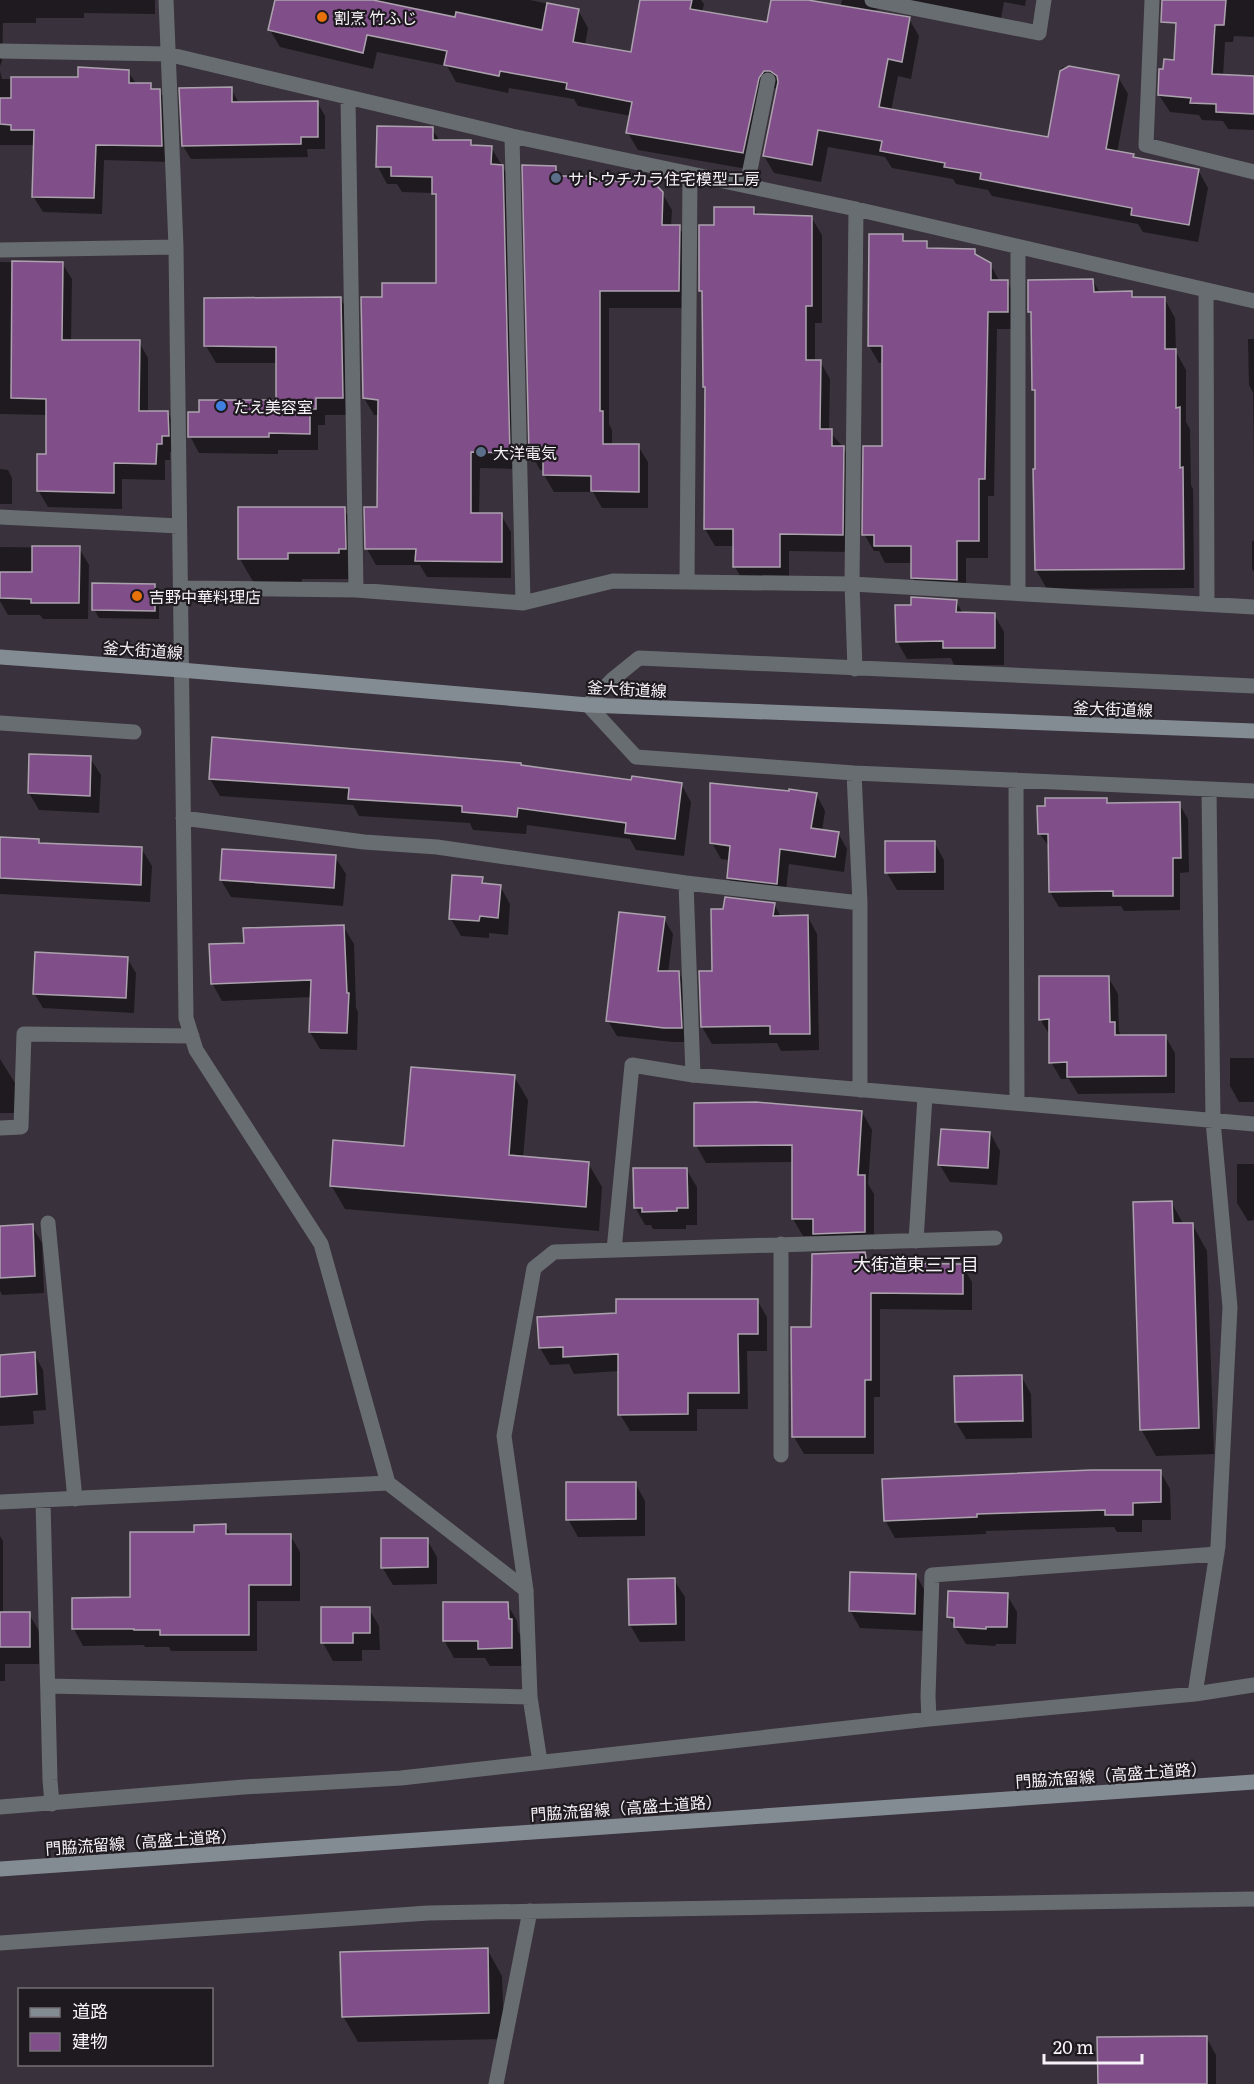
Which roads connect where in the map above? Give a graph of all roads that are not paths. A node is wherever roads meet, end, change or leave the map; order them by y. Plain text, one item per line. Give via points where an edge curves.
1 (166, 0) edge
2 (872, 0) edge
3 (1044, 0) edge
4 (1152, 0) edge
5 (0, 51) edge
6 (167, 54) junction
7 (768, 80) dead end
8 (348, 98) junction
9 (512, 135) junction
10 (1254, 172) edge
11 (690, 174) junction
12 (747, 185) junction
13 (856, 209) junction
14 (1018, 247) junction
15 (176, 248) junction
16 (0, 250) edge
17 (1206, 291) junction
18 (1254, 301) edge
19 (0, 518) edge
20 (179, 526) junction
21 (687, 582) junction
22 (852, 584) junction
23 (182, 588) junction
24 (356, 590) junction
25 (1018, 593) junction
26 (523, 603) junction
27 (1207, 604) junction
28 (1254, 607) edge
29 (0, 657) edge
30 (855, 669) junction
31 (181, 670) junction
32 (1254, 686) edge
33 (588, 705) junction
34 (0, 723) edge
35 (1254, 731) edge
36 (134, 732) dead end
37 (854, 773) junction
38 (1016, 780) junction
39 (1209, 789) junction
40 (1254, 791) edge
41 (183, 818) junction
42 (686, 883) junction
43 (860, 903) junction
44 (192, 1036) junction
45 (693, 1075) junction
46 (860, 1090) junction
47 (925, 1096) junction
48 (1017, 1103) junction
49 (1213, 1121) junction
50 (1254, 1124) edge
51 (0, 1128) edge
52 (48, 1223) dead end
53 (995, 1238) dead end
54 (916, 1241) junction
55 (781, 1244) junction
56 (615, 1250) junction
57 (781, 1455) dead end
58 (388, 1483) junction
59 (75, 1498) junction
60 (43, 1500) junction
61 (0, 1502) edge
62 (1217, 1554) junction
63 (526, 1590) junction
64 (1254, 1685) edge
65 (48, 1686) junction
66 (1195, 1694) junction
67 (530, 1697) junction
68 (929, 1719) junction
69 (540, 1762) junction
70 (1254, 1782) edge
71 (52, 1804) junction
72 (0, 1807) edge
73 (0, 1869) edge
74 (1254, 1899) edge
75 (530, 1911) junction
76 (0, 1942) edge
77 (496, 2084) edge

1 - 6 street
2 - 3 street via 1039,33
4 - 10 street via 1146,145
5 - 6 street
6 - 8 street
6 - 15 street
7 - 12 street
8 - 9 street
8 - 24 street
9 - 11 street
9 - 26 street
11 - 12 street
11 - 21 street
12 - 13 street
13 - 14 street
13 - 22 street
14 - 17 street
14 - 25 street
15 - 16 street
15 - 20 street
17 - 18 street
17 - 27 street
19 - 20 street
20 - 23 street
21 - 22 street
21 - 26 street via 613,581
22 - 25 street
22 - 30 street
23 - 24 street
23 - 31 street
24 - 26 street
25 - 27 street
27 - 28 street
29 - 31 street, 釜大街道線
30 - 32 street
30 - 33 street via 639,658
31 - 33 street, 釜大街道線
31 - 41 street
33 - 35 street, 釜大街道線
33 - 37 street via 636,757
34 - 36 street
37 - 38 street
37 - 43 street
38 - 39 street
38 - 48 street
39 - 40 street
39 - 49 street
41 - 42 street via 364,842 437,847
41 - 44 street via 186,1018
42 - 43 street
42 - 45 street
43 - 46 street
44 - 51 street via 24,1034 21,1127
44 - 58 street via 196,1050 321,1244
45 - 46 street
45 - 56 street via 632,1065
46 - 47 street
47 - 48 street
47 - 54 street
48 - 49 street
49 - 50 street
49 - 62 street via 1230,1307
52 - 59 street
53 - 54 street
54 - 55 street
55 - 56 street
55 - 57 street
56 - 63 street via 554,1252 534,1268 504,1436
58 - 59 street
58 - 63 street
59 - 60 street
60 - 61 street
60 - 65 street
62 - 66 street
62 - 68 street via 932,1575
63 - 67 street
64 - 66 street
65 - 67 street
65 - 71 street
66 - 68 street
67 - 69 street
68 - 69 street
69 - 71 street via 401,1778
70 - 73 street, 門脇流留線（高盛土道路）
71 - 72 street
74 - 75 street
75 - 76 street via 428,1913
75 - 77 street

